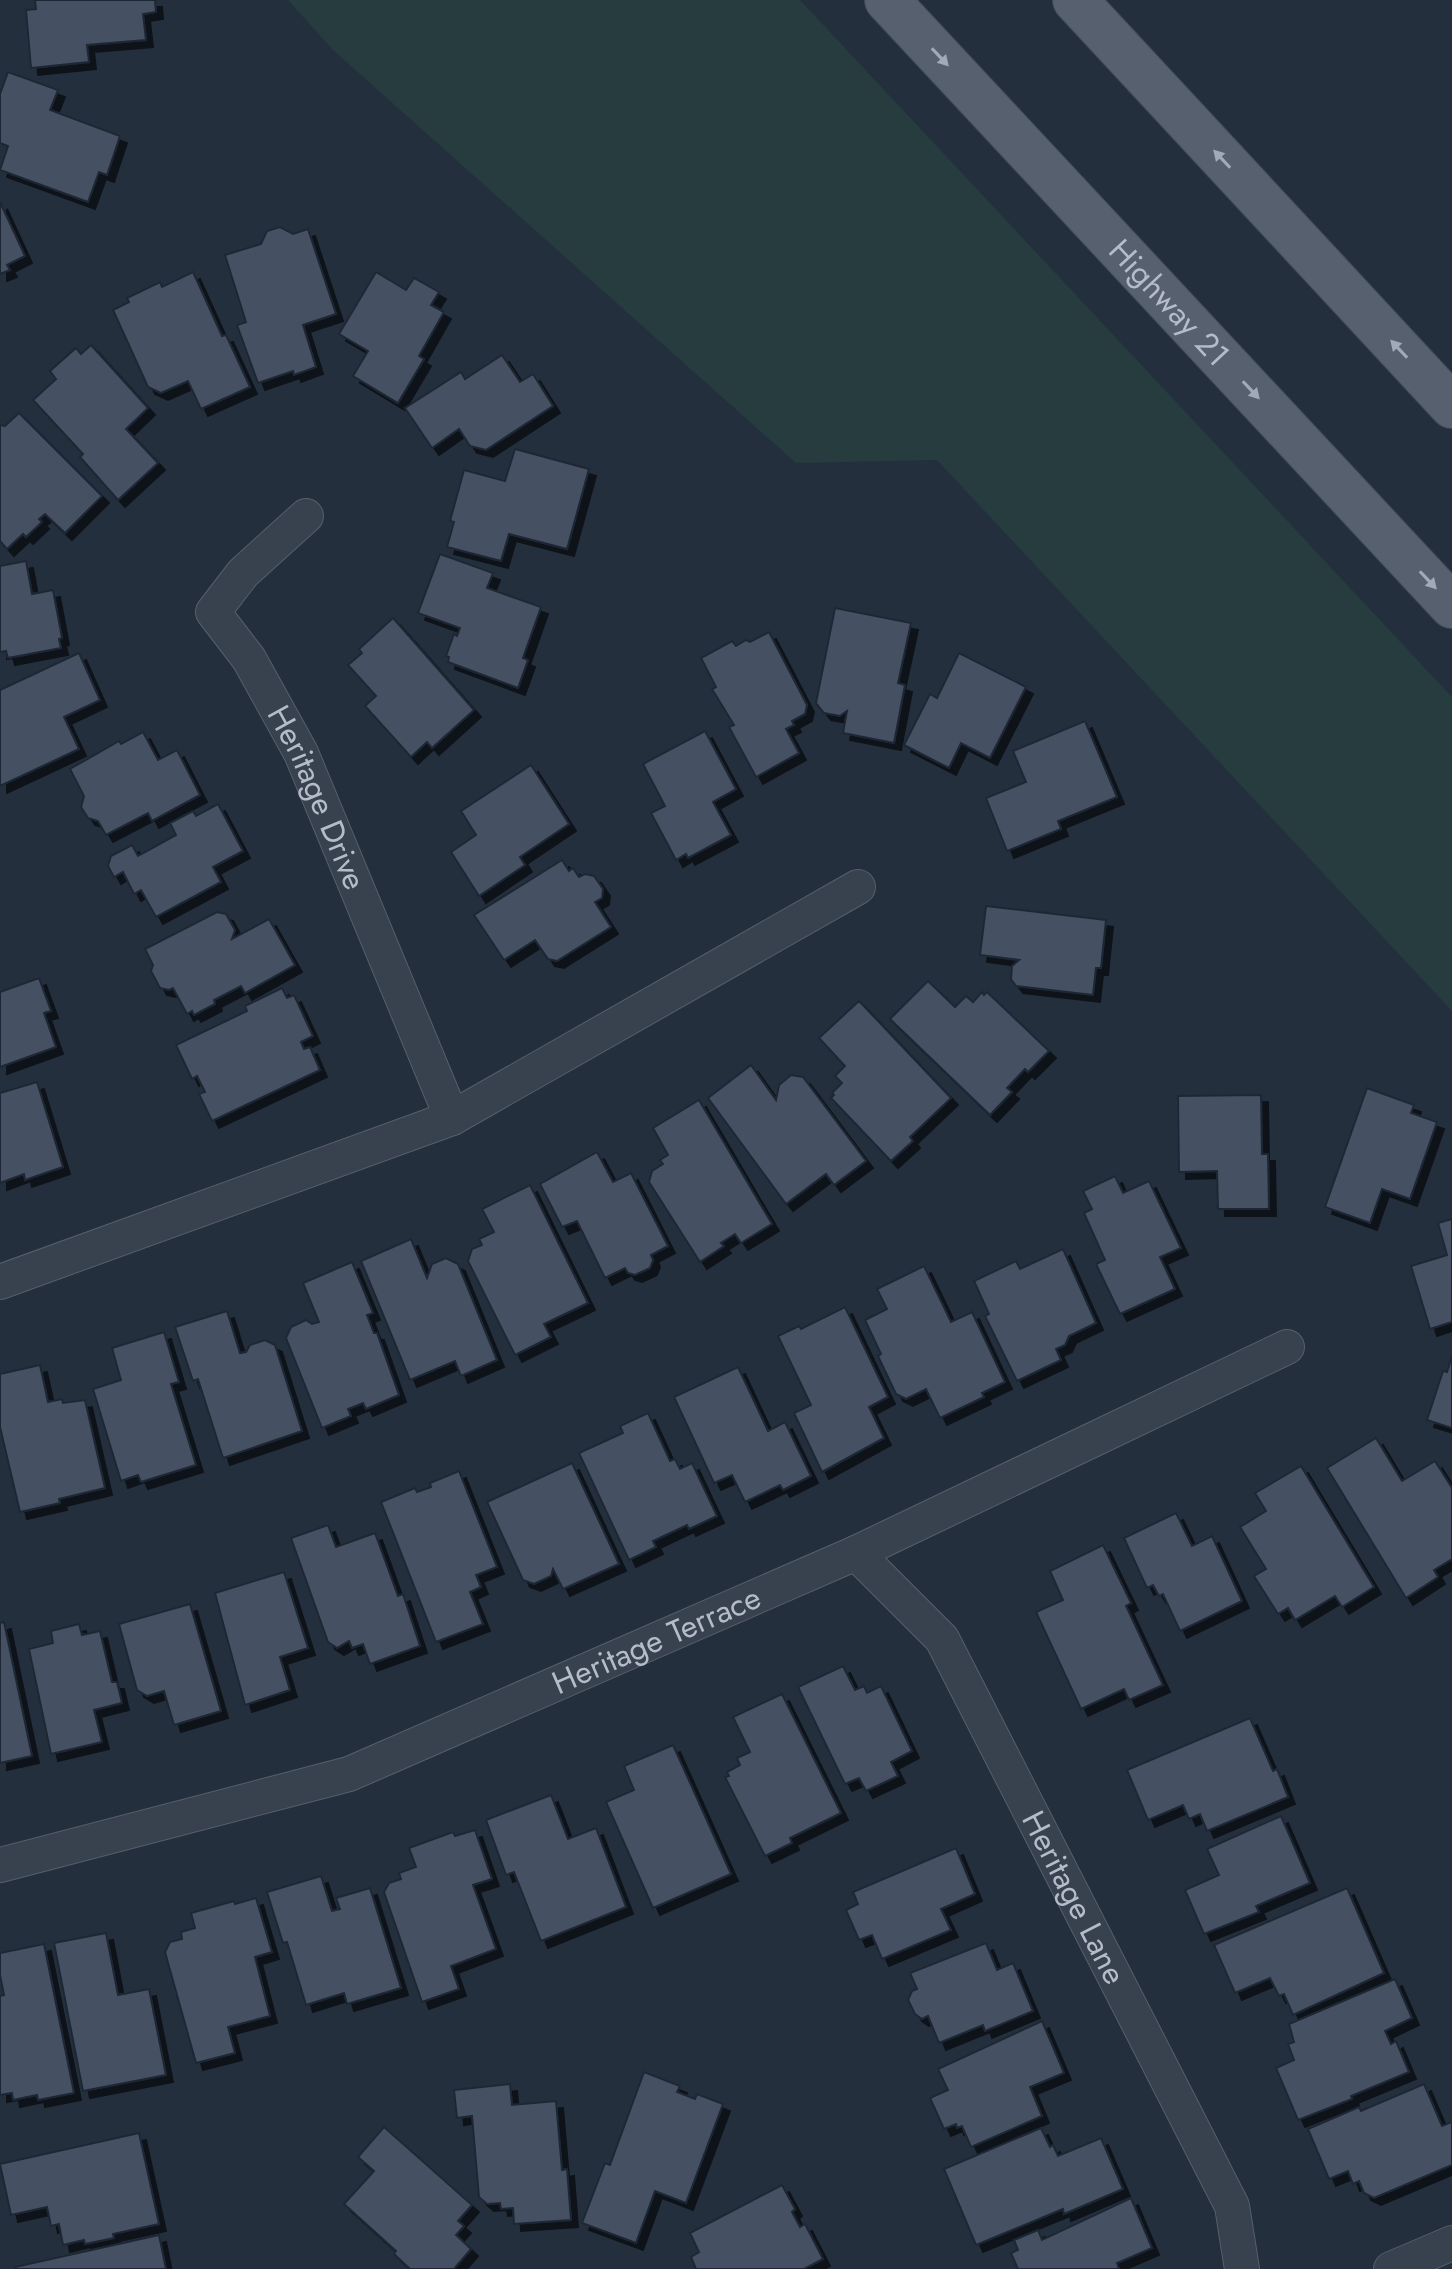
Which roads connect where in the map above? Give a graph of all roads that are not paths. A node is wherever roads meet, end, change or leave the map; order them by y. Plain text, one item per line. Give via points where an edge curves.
1 (887, 0) edge
2 (1075, 0) edge
3 (1452, 406) edge
4 (306, 516) dead end
5 (1452, 606) edge
6 (858, 887) dead end
7 (452, 1118) junction
8 (0, 1282) edge
9 (1287, 1347) dead end
10 (856, 1553) junction
11 (0, 1865) edge
12 (1452, 2243) edge
13 (1242, 2269) edge
14 (1391, 2269) edge

1 -> 5 main road, Highway 21
3 -> 2 main road
4 - 7 street, Heritage Drive via 243,573 213,612 249,659 301,753
6 - 7 street
7 - 8 street
9 - 10 street, Heritage Terrace
10 - 11 street, Heritage Terrace via 349,1774
10 - 13 street, Heritage Lane via 942,1639 1232,2206
12 - 14 street

